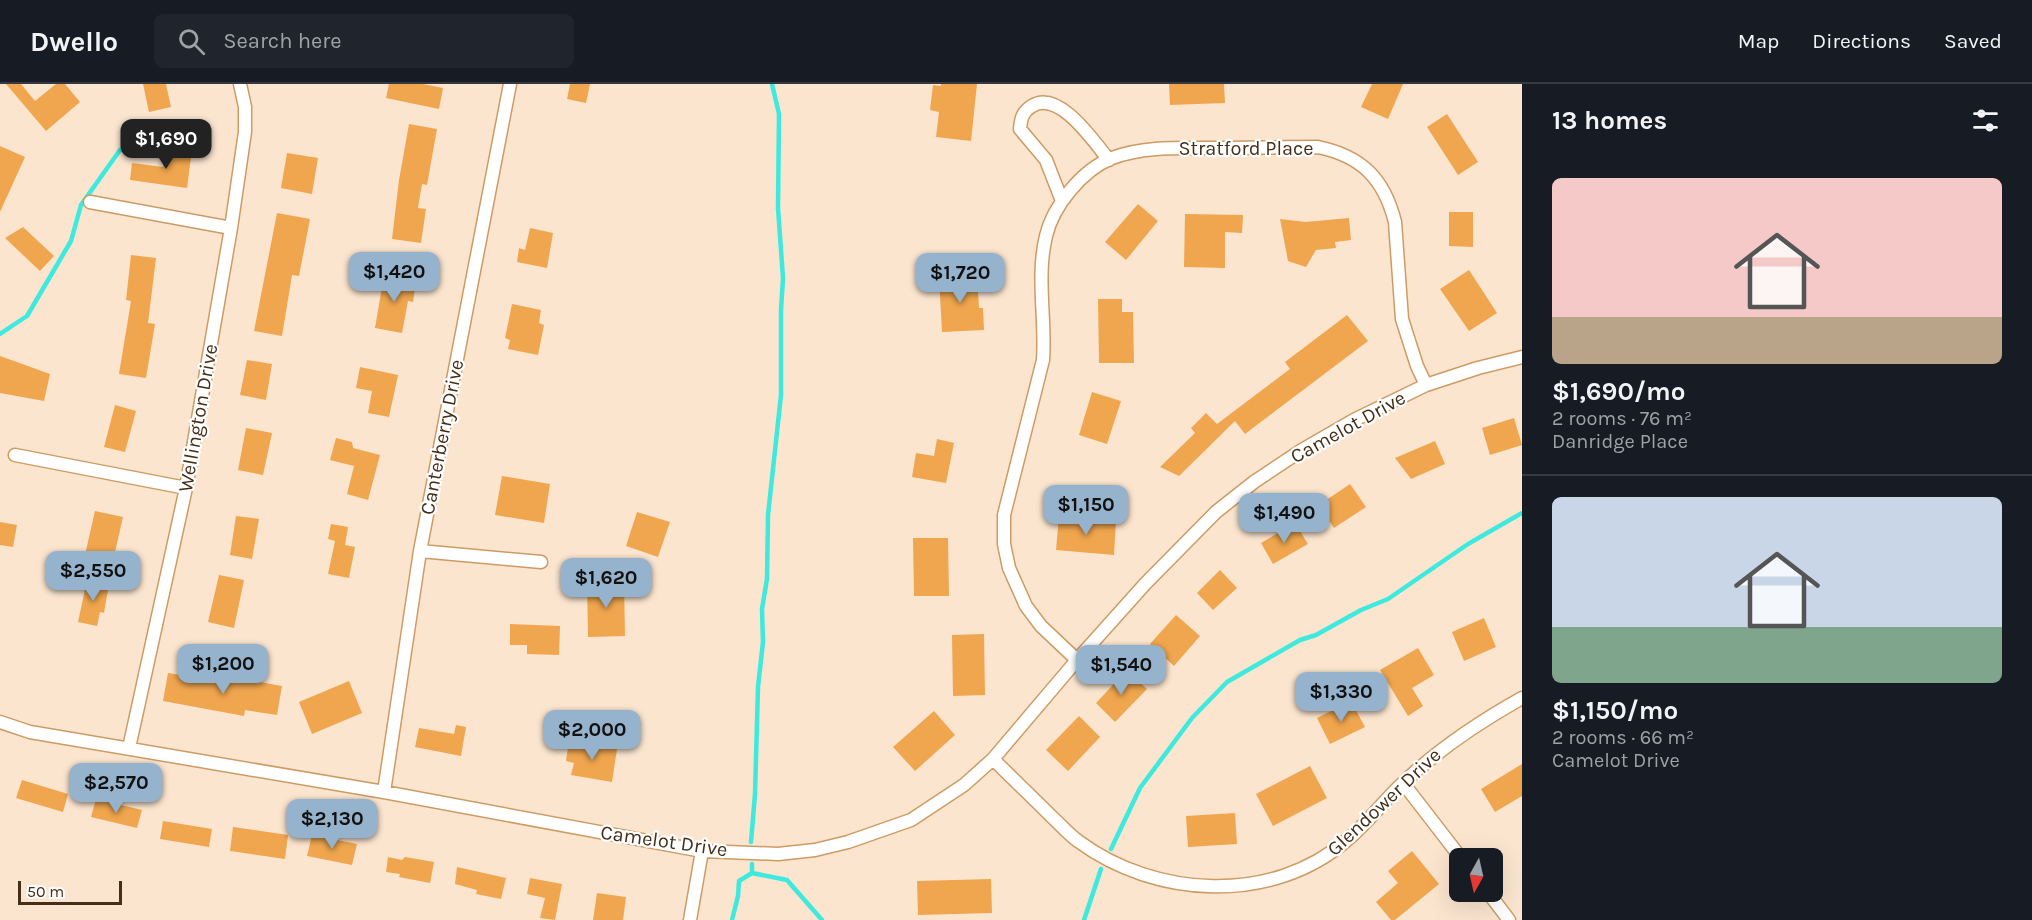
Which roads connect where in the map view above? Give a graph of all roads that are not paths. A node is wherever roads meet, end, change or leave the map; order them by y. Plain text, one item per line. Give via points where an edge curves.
1 (240, 84) edge
2 (510, 84) edge
3 (1109, 160) junction
4 (1062, 201) junction
5 (90, 202) dead end
6 (231, 228) junction
7 (1522, 357) edge
8 (1426, 385) junction
9 (15, 455) dead end
10 (186, 488) junction
11 (420, 551) junction
12 (541, 562) dead end
13 (1077, 660) junction
14 (1522, 698) edge
15 (0, 722) edge
16 (129, 748) junction
17 (993, 759) junction
18 (1403, 783) junction
19 (384, 792) junction
20 (1453, 848) edge
21 (702, 851) junction
22 (1495, 902) edge
23 (690, 920) edge
24 (1509, 920) edge

1 - 6 street, Wellington Drive via 245,132
2 - 11 street, Canterberry Drive
3 - 4 street, Stratford Place via 1076,184
3 - 4 street via 1073,117 1052,103 1038,102 1029,107 1021,117 1020,129 1046,160
3 - 8 street, Stratford Place via 1166,148 1318,147 1354,159 1371,173 1391,207 1402,319
4 - 13 street, Stratford Place via 1046,234 1041,263 1043,360 1004,515 1004,544 1009,568 1026,606
5 - 6 street
6 - 10 street, Wellington Drive
7 - 8 street, Camelot Drive
8 - 13 street, Camelot Drive via 1354,420 1254,482 1216,512
9 - 10 street
10 - 16 street, Wellington Drive
11 - 12 street
11 - 19 street, Canterberry Drive
13 - 17 street, Camelot Drive
14 - 18 street, Glendower Drive via 1469,728
15 - 16 street, Camelot Drive via 30,732
16 - 19 street, Camelot Drive
17 - 18 street, Glendower Drive via 1076,840 1117,866 1195,886 1230,887 1297,872 1325,858 1362,827
17 - 21 street, Camelot Drive via 964,785 911,820 848,843 778,854
18 - 20 street
19 - 21 street, Camelot Drive
21 - 23 street
22 - 24 street

